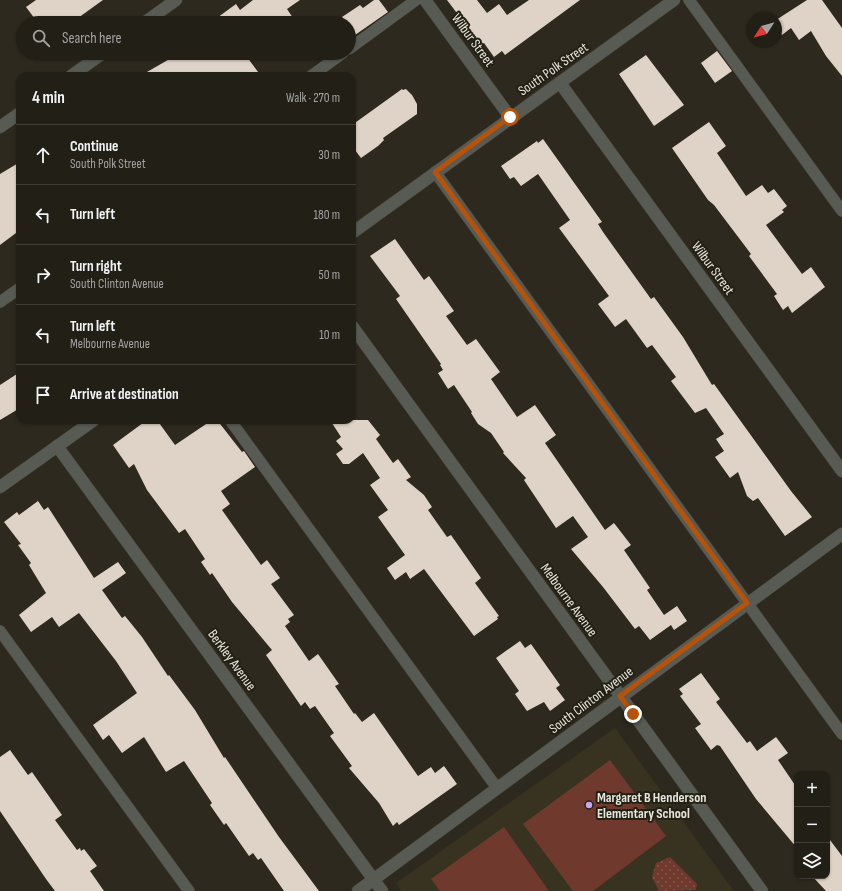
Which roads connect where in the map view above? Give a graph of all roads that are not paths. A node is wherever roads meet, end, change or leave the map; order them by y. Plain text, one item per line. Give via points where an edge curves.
1 (176, 0) edge
2 (416, 0) edge
3 (425, 0) edge
4 (674, 0) edge
5 (689, 0) edge
6 (154, 16) edge
7 (356, 44) edge
8 (93, 60) edge
9 (333, 60) edge
10 (77, 72) edge
11 (317, 72) edge
12 (560, 83) junction
13 (16, 116) edge
14 (510, 117) junction
15 (0, 128) edge
16 (435, 172) junction
17 (842, 211) edge
18 (356, 230) edge
19 (16, 291) edge
20 (0, 302) edge
21 (356, 332) edge
22 (88, 424) edge
23 (233, 424) edge
24 (57, 446) junction
25 (842, 471) edge
26 (0, 487) edge
27 (842, 534) edge
28 (747, 603) junction
29 (0, 631) edge
30 (620, 696) junction
31 (842, 734) edge
32 (497, 788) junction
33 (373, 880) junction
34 (189, 891) edge
35 (358, 891) edge
36 (382, 891) edge
37 (762, 891) edge

1 - 6 street
2 - 7 lane
3 - 14 street, Wilbur Street
4 - 12 street, South Polk Street
5 - 17 lane
8 - 10 street
9 - 11 lane
12 - 14 street, South Polk Street
12 - 25 street, Wilbur Street
13 - 15 street
14 - 16 street, South Polk Street
16 - 18 street, South Polk Street
16 - 28 lane
19 - 20 lane
21 - 30 street, Melbourne Avenue
22 - 24 street
23 - 32 lane
24 - 26 street
24 - 33 street, Berkley Avenue
27 - 28 street, South Clinton Avenue
28 - 30 street, South Clinton Avenue
28 - 31 lane
29 - 34 lane
30 - 32 street, South Clinton Avenue
30 - 37 street, Melbourne Avenue
32 - 33 street, South Clinton Avenue
33 - 35 street, South Clinton Avenue
33 - 36 street, Berkley Avenue

